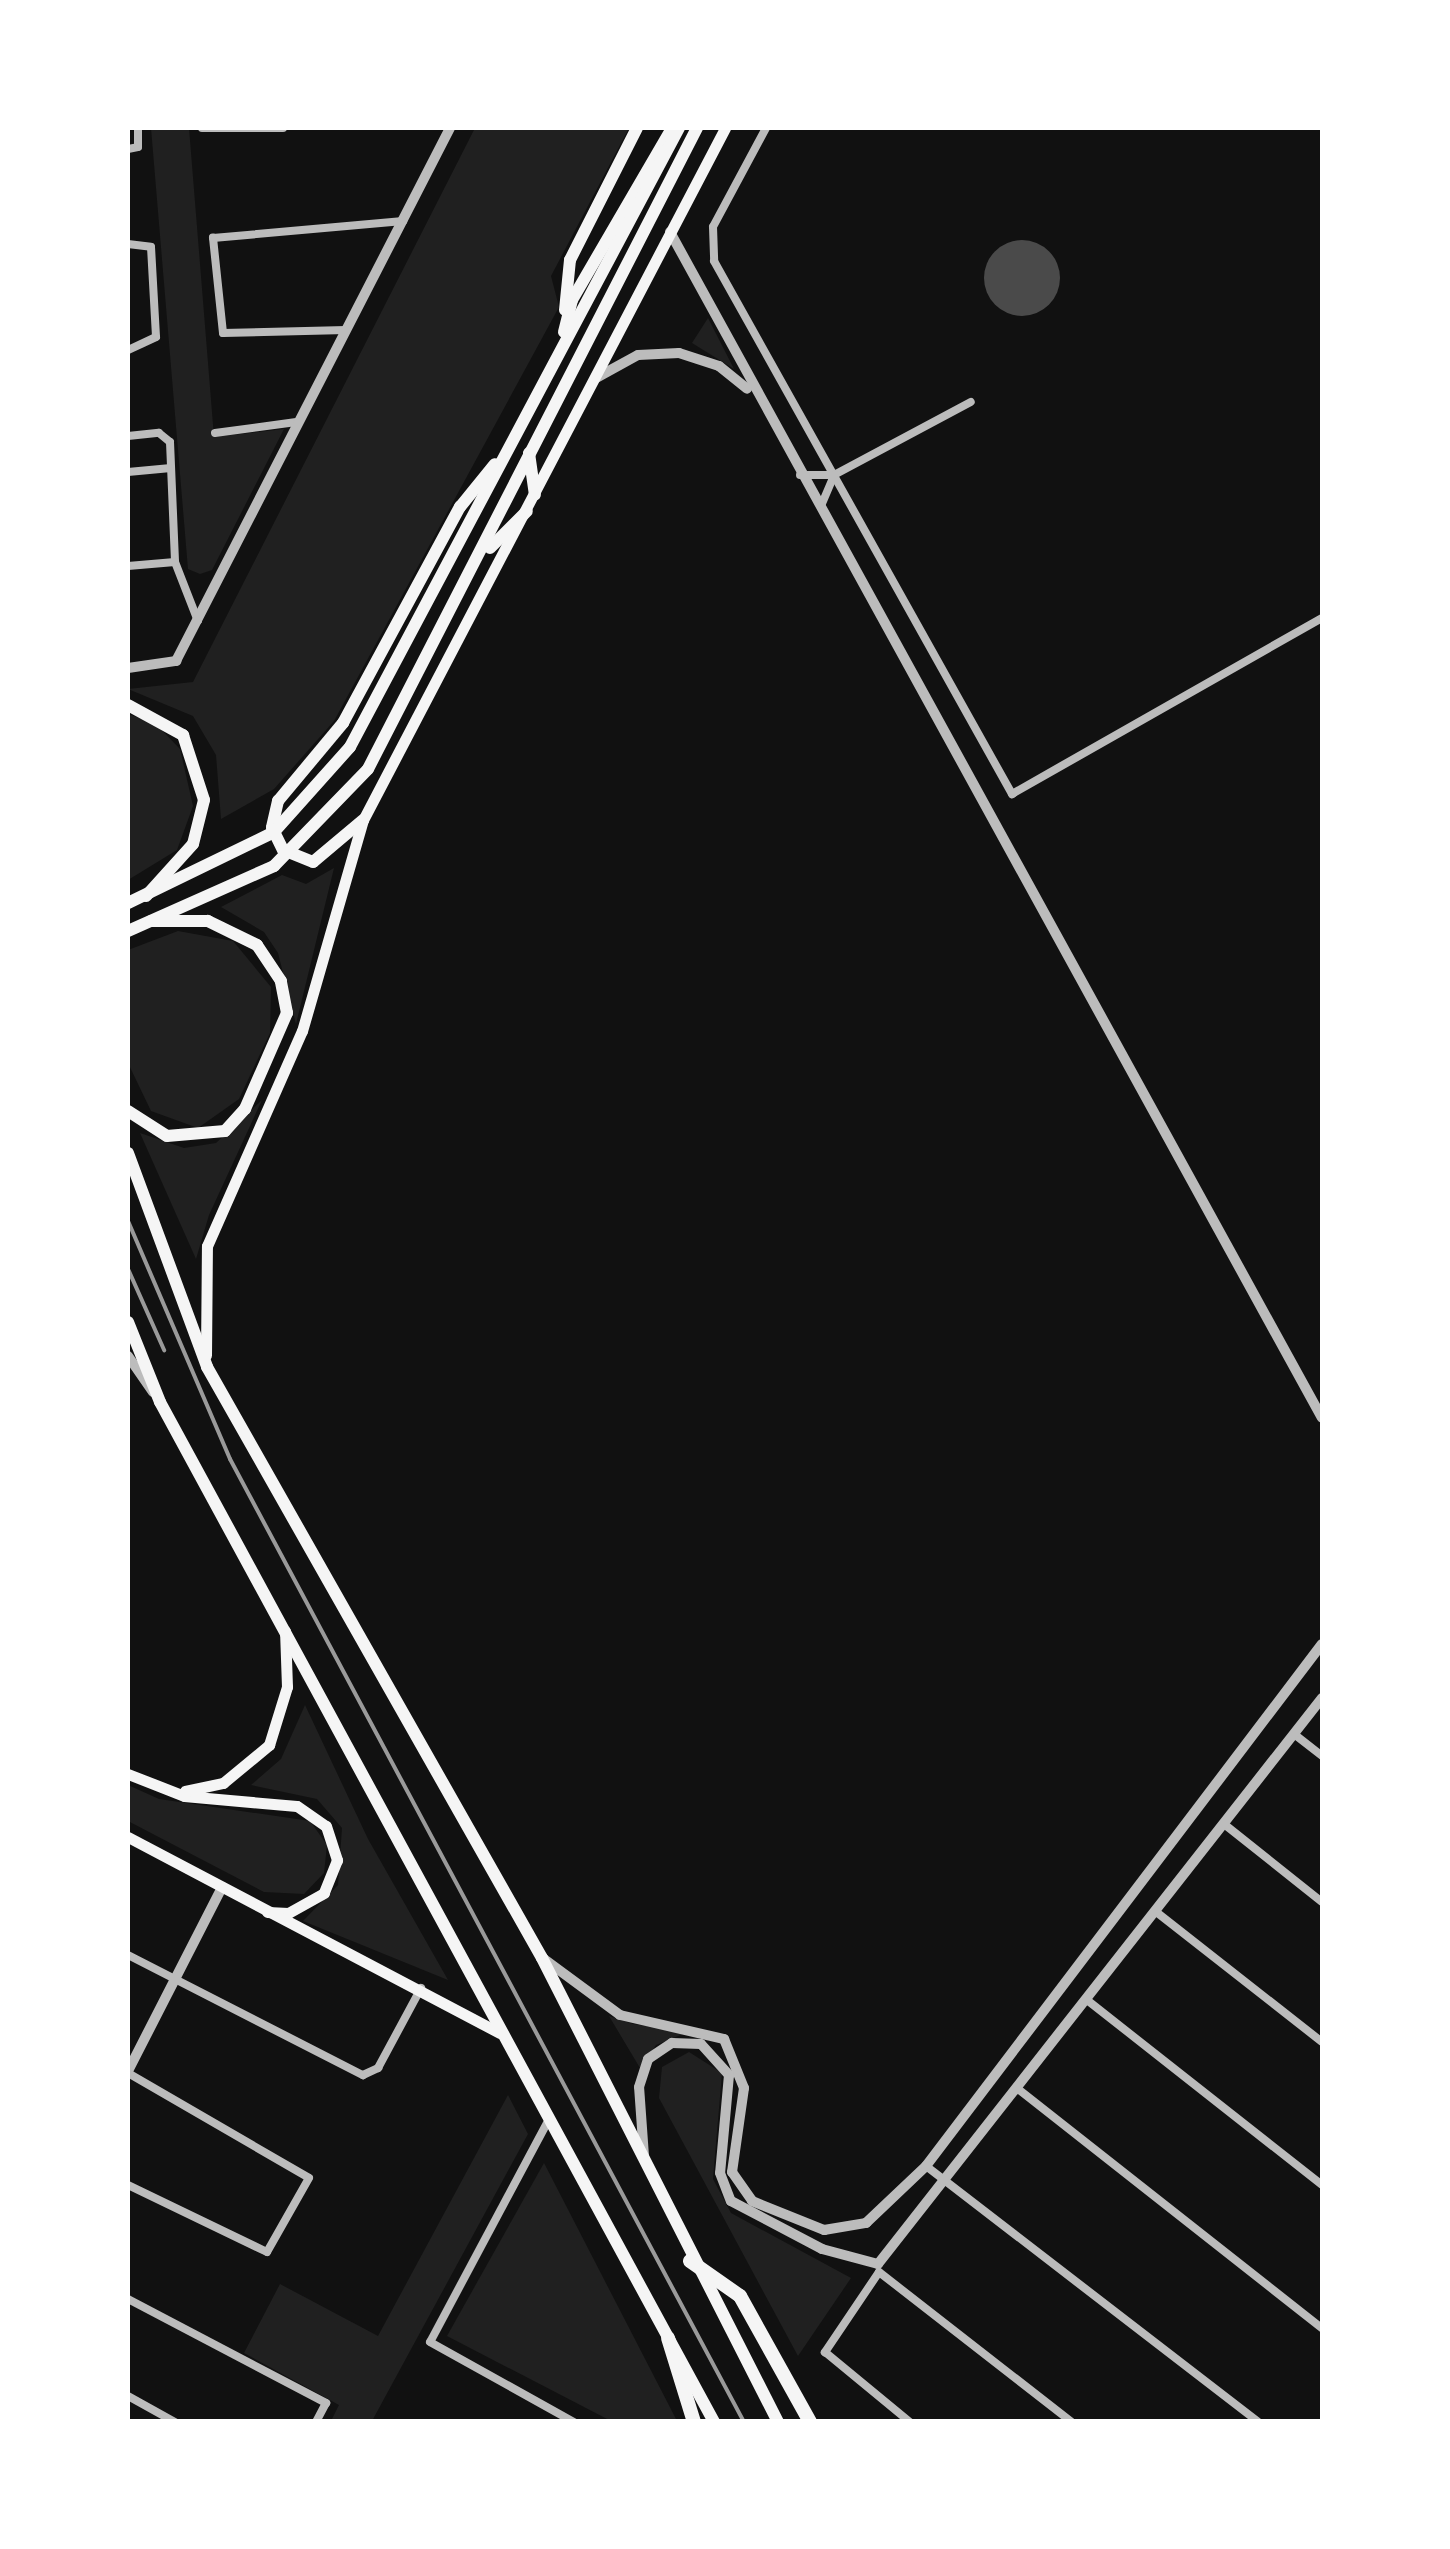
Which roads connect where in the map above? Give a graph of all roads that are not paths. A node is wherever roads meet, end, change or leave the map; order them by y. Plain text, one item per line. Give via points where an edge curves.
1 (138, 128) edge
2 (202, 128) edge
3 (282, 128) edge
4 (450, 128) edge
5 (637, 128) edge
6 (675, 128) edge
7 (697, 128) edge
8 (725, 128) edge
9 (766, 128) edge
10 (133, 148) edge
11 (404, 221) junction
12 (670, 232) junction
13 (128, 244) edge
14 (566, 322) junction
15 (346, 330) junction
16 (128, 350) edge
17 (560, 350) junction
18 (592, 381) junction
19 (972, 402) dead end
20 (759, 406) junction
21 (296, 422) junction
22 (215, 433) dead end
23 (128, 436) edge
24 (507, 451) junction
25 (529, 452) junction
26 (172, 468) junction
27 (128, 472) edge
28 (798, 475) junction
29 (834, 475) junction
30 (534, 495) junction
31 (818, 510) junction
32 (527, 511) junction
33 (482, 556) junction
34 (175, 562) junction
35 (128, 566) edge
36 (1322, 618) edge
37 (198, 621) junction
38 (128, 668) edge
39 (128, 705) edge
40 (363, 820) junction
41 (146, 896) junction
42 (128, 903) edge
43 (151, 921) junction
44 (128, 930) edge
45 (128, 1111) edge
46 (128, 1152) edge
47 (128, 1322) edge
48 (128, 1356) edge
49 (206, 1367) junction
50 (160, 1402) junction
51 (1322, 1418) edge
52 (284, 1627) junction
53 (1322, 1644) edge
54 (1322, 1698) edge
55 (1294, 1734) junction
56 (1322, 1756) edge
57 (128, 1774) edge
58 (160, 1791) junction
59 (1224, 1824) junction
60 (128, 1837) edge
61 (222, 1887) junction
62 (1322, 1902) edge
63 (262, 1912) junction
64 (1156, 1912) junction
65 (128, 1955) edge
66 (542, 1958) junction
67 (175, 1980) junction
68 (420, 1988) junction
69 (1087, 2000) junction
70 (499, 2032) junction
71 (1322, 2042) edge
72 (128, 2072) edge
73 (1018, 2089) junction
74 (547, 2123) junction
75 (926, 2166) junction
76 (645, 2172) junction
77 (946, 2182) junction
78 (1322, 2184) edge
79 (128, 2185) edge
80 (690, 2261) junction
81 (878, 2268) junction
82 (128, 2298) edge
83 (1322, 2328) edge
84 (668, 2338) junction
85 (128, 2396) edge
86 (176, 2422) edge
87 (316, 2422) edge
88 (574, 2422) edge
89 (694, 2422) edge
90 (714, 2422) edge
91 (778, 2422) edge
92 (810, 2422) edge
93 (910, 2422) edge
94 (1072, 2422) edge
95 (1258, 2422) edge

1 - 10 street
2 - 3 street
4 - 11 street
5 - 14 main road via 570,260
6 - 14 main road
6 - 17 main road
7 - 25 main road
8 - 12 main road
9 - 29 street via 710,248
11 - 15 street
11 - 15 street via 212,238 222,333
12 - 18 main road
12 - 20 street
13 - 16 street via 148,243 153,344
14 - 17 main road
15 - 21 street
17 - 24 main road
18 - 20 street via 638,355 679,353 731,374
18 - 30 main road
19 - 29 street
20 - 28 street
21 - 22 street
21 - 37 street
23 - 26 street via 167,436
24 - 40 main road via 460,507 343,723 278,801 272,827 283,850 313,862
24 - 41 main road via 350,747 312,797 251,848
25 - 30 main road
25 - 33 main road
26 - 27 street
26 - 34 street
28 - 29 street
28 - 31 street
29 - 31 street
29 - 36 street via 1012,794
30 - 32 main road
31 - 51 street
32 - 33 main road
32 - 40 main road
33 - 43 main road via 368,769 319,829 274,866
34 - 35 street
34 - 37 street
37 - 38 street via 176,662
39 - 41 main road via 150,710 194,753 204,800 193,844
40 - 49 main road via 302,1030 207,1246
41 - 42 main road
43 - 44 main road
43 - 45 main road via 208,921 257,945 281,981 286,1013 240,1118 207,1138 156,1132
46 - 49 main road
47 - 50 main road
48 - 50 street
49 - 66 main road
50 - 52 main road
52 - 58 main road via 287,1687 269,1745 223,1784
52 - 70 main road
53 - 75 street
54 - 55 street
55 - 56 street
55 - 59 street
57 - 58 main road
58 - 63 main road via 296,1806 326,1826 337,1860 324,1893 288,1913
59 - 62 street
59 - 64 street
60 - 61 main road
61 - 63 main road
61 - 67 street
63 - 68 main road
64 - 69 street
64 - 71 street
65 - 67 street
66 - 75 street via 620,2014 724,2040 744,2088 732,2172 752,2202 808,2226 853,2227 891,2208
66 - 76 main road
67 - 68 street via 369,2076
67 - 72 street
68 - 70 main road
69 - 73 street
69 - 78 street
70 - 74 main road
72 - 79 street via 308,2172 267,2252
73 - 77 street
73 - 83 street
74 - 84 main road
74 - 88 street via 430,2342
75 - 77 street
76 - 80 main road
76 - 81 street via 642,2073 659,2048 701,2044 729,2076 720,2173 731,2201 837,2256
77 - 81 street
77 - 95 street
80 - 91 main road
80 - 92 highway via 740,2296
81 - 93 street via 825,2352
81 - 94 street
82 - 87 street via 326,2403
84 - 89 highway
84 - 90 main road
85 - 86 street

